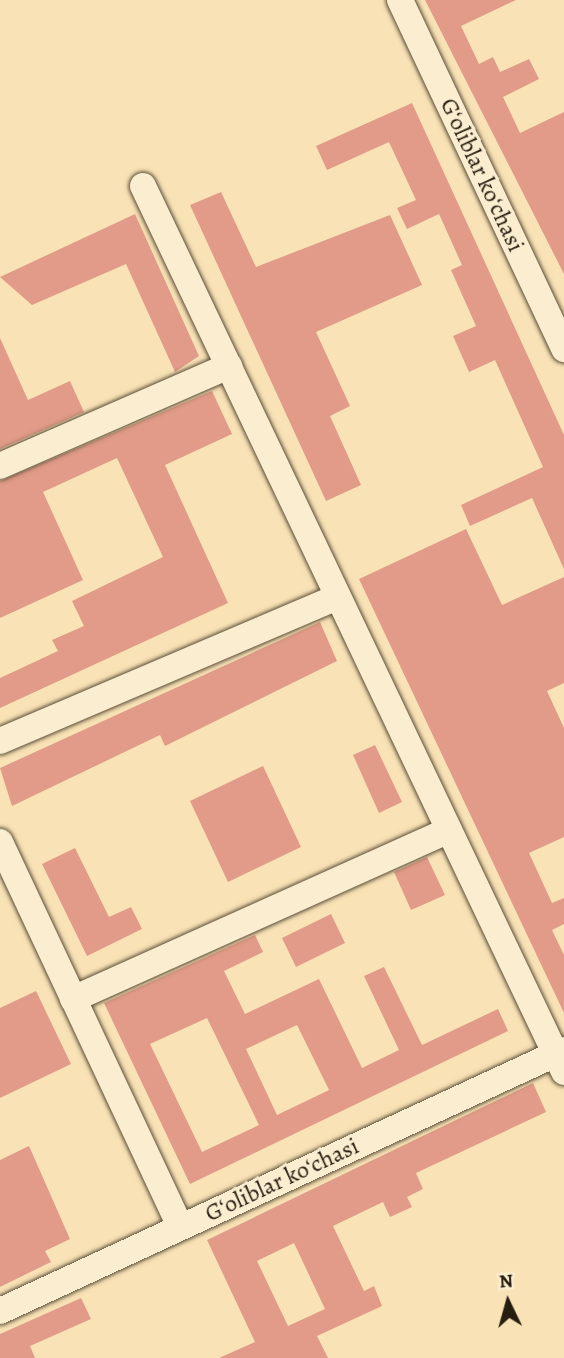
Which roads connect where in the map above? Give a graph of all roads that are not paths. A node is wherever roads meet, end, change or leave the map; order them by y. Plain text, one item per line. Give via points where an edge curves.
1 (400, 0) edge
2 (144, 186) dead end
3 (564, 349) edge
4 (229, 366) junction
5 (0, 466) edge
6 (338, 597) junction
7 (0, 741) edge
8 (449, 830) junction
9 (0, 842) edge
10 (73, 999) junction
11 (561, 1059) edge
12 (180, 1227) junction
13 (0, 1311) edge

1 - 3 street, Gʻoliblar koʻchasi
2 - 4 street
4 - 5 street
4 - 6 street
6 - 7 street
6 - 8 street
8 - 10 street
8 - 11 street
9 - 10 street
10 - 12 street
11 - 12 street, Gʻoliblar koʻchasi
12 - 13 street, Gʻoliblar koʻchasi

